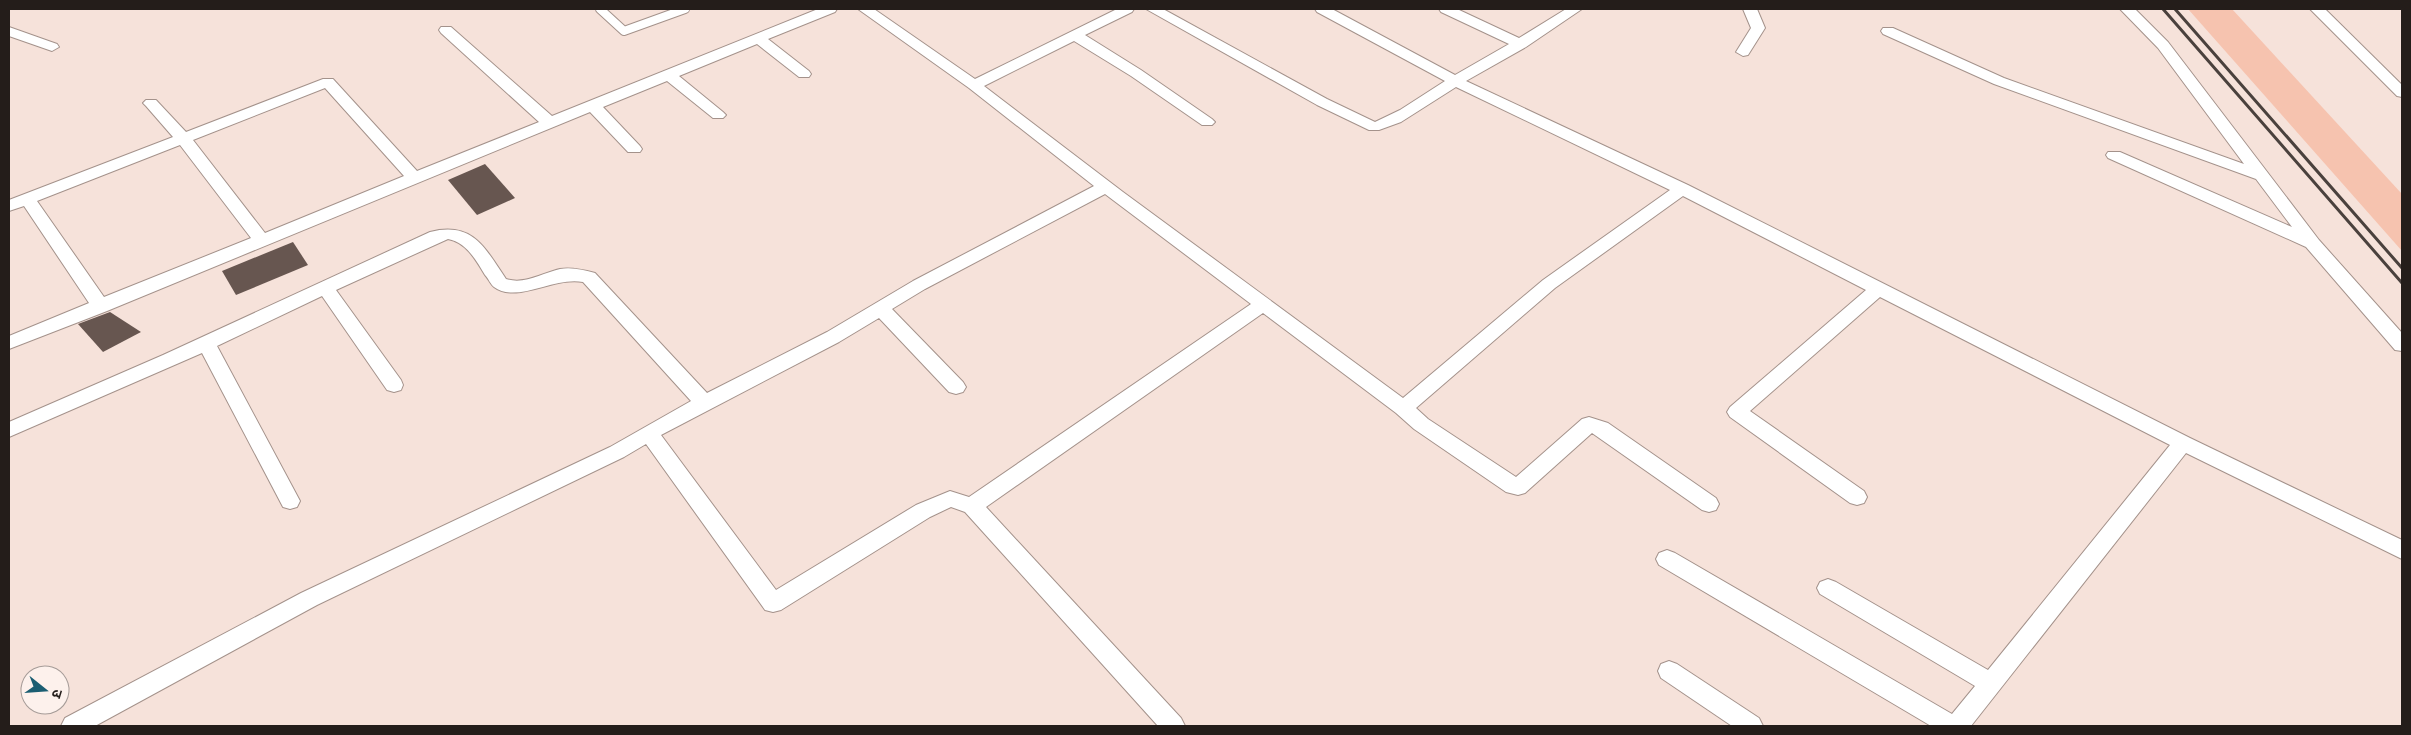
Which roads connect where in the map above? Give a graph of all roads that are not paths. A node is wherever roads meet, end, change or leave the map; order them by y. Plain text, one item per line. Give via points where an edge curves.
1 (600, 9) edge
2 (685, 9) edge
3 (830, 9) edge
4 (1127, 9) edge
5 (1153, 9) edge
6 (1322, 9) edge
7 (1446, 9) edge
8 (1575, 9) edge
9 (1750, 9) edge
10 (2127, 9) edge
11 (2317, 9) edge
12 (871, 10) edge
13 (446, 30) dead end
14 (9, 31) edge
15 (1888, 31) dead end
16 (1075, 35) junction
17 (758, 38) junction
18 (1521, 44) junction
19 (52, 47) dead end
20 (1743, 52) dead end
21 (804, 74) dead end
22 (2383, 74) junction
23 (669, 75) junction
24 (2402, 76) edge
25 (1455, 81) junction
26 (974, 85) junction
27 (2402, 93) edge
28 (151, 103) dead end
29 (593, 106) junction
30 (718, 115) dead end
31 (1207, 122) dead end
32 (551, 124) junction
33 (184, 139) junction
34 (634, 148) dead end
35 (2114, 155) dead end
36 (2262, 176) junction
37 (414, 178) junction
38 (1106, 187) junction
39 (1682, 189) junction
40 (27, 199) junction
41 (9, 206) edge
42 (262, 241) junction
43 (2313, 244) junction
44 (326, 288) junction
45 (1878, 289) junction
46 (1264, 304) junction
47 (101, 307) junction
48 (880, 308) junction
49 (9, 343) edge
50 (206, 343) junction
51 (2402, 345) edge
52 (394, 384) dead end
53 (956, 387) dead end
54 (705, 403) junction
55 (1402, 408) junction
56 (9, 430) edge
57 (649, 433) junction
58 (2183, 443) junction
59 (1858, 497) dead end
60 (290, 502) dead end
61 (1709, 504) dead end
62 (972, 506) junction
63 (2402, 550) edge
64 (1667, 559) dead end
65 (1828, 588) dead end
66 (1669, 671) dead end
67 (1991, 684) junction
68 (73, 726) edge
69 (1173, 726) edge
70 (1751, 726) edge
71 (1952, 726) edge
72 (1957, 726) edge

1 - 2 lane via 624,31
3 - 17 street
4 - 16 street
5 - 25 street via 1374,127 1388,124
6 - 25 street
7 - 18 street
8 - 18 street
9 - 20 street via 1758,28
10 - 36 street via 2163,44
11 - 22 street
12 - 26 street
13 - 32 street
14 - 19 street
15 - 36 street via 1998,81
16 - 26 street
16 - 31 street
17 - 21 street
17 - 23 street
18 - 25 street
22 - 24 street
22 - 27 street
23 - 29 street
23 - 30 street
25 - 39 street
26 - 38 street
28 - 33 street
29 - 32 street
29 - 34 street
32 - 37 street
33 - 37 street via 328,82
33 - 40 street
33 - 42 street
35 - 43 street
36 - 43 street
37 - 42 street
38 - 46 street
38 - 48 street via 927,280
39 - 45 street
39 - 55 street via 1549,284
40 - 41 street
40 - 47 street
42 - 47 street
43 - 51 street
44 - 50 street
44 - 52 street
44 - 54 street via 436,236 460,234 468,239 500,283 507,287 523,288 570,274 589,278
45 - 58 street
45 - 59 street via 1737,412
46 - 55 street
46 - 62 street
47 - 49 street
48 - 53 street
48 - 54 street via 833,337
50 - 56 street
50 - 60 street
54 - 57 street
55 - 61 street via 1513,486 1518,487 1590,424 1601,428
57 - 62 street via 773,604 923,511 950,499
57 - 68 street via 576,473 309,599
58 - 63 street
58 - 67 street
62 - 69 street
64 - 71 street
65 - 67 street
66 - 70 street
67 - 72 street

